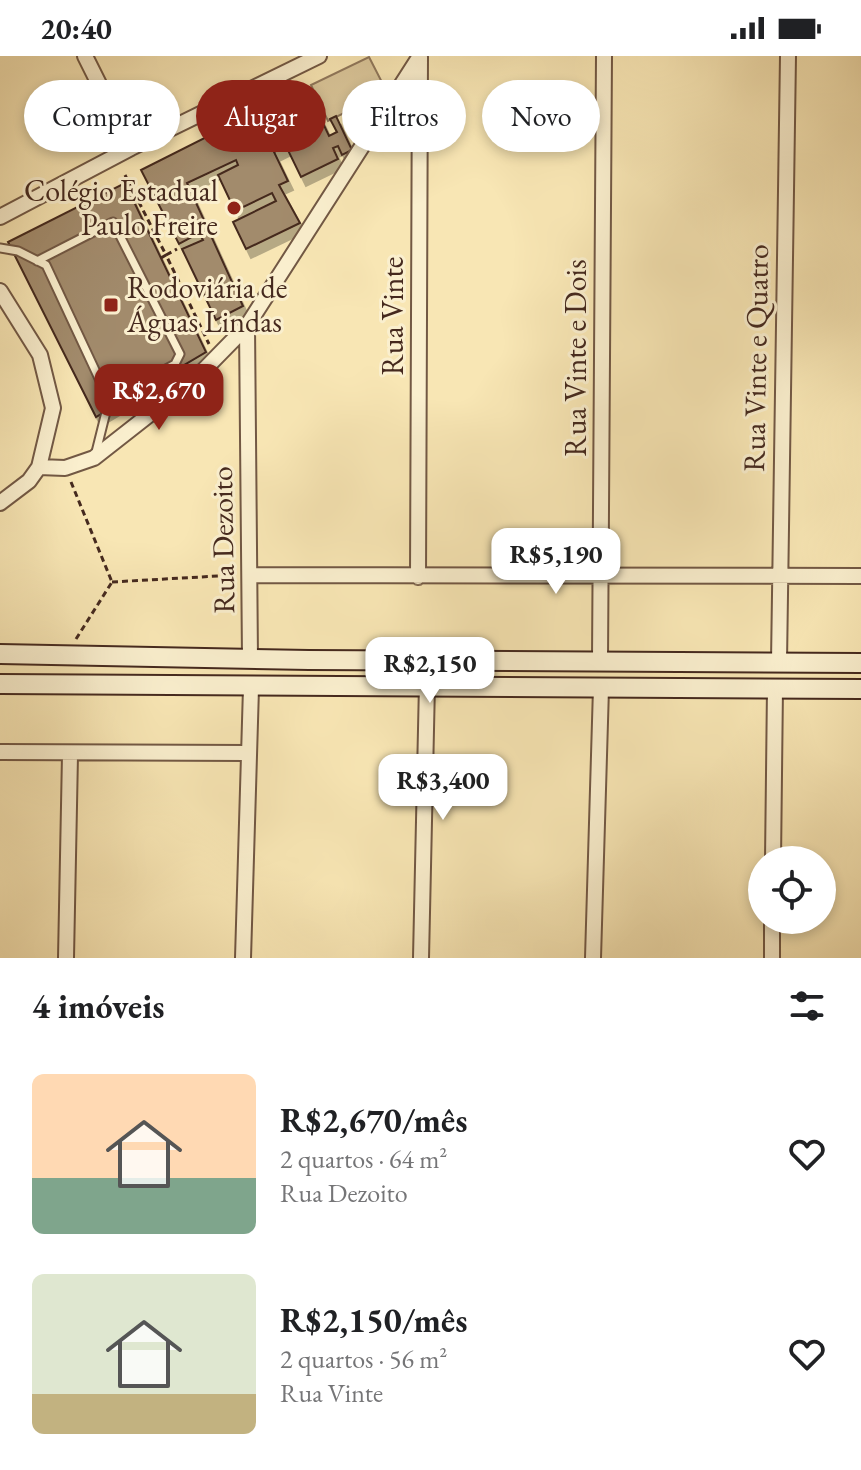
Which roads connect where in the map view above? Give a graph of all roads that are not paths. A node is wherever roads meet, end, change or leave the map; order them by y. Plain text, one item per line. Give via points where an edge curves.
1 (85, 56) edge
2 (319, 56) edge
3 (420, 56) edge
4 (604, 56) edge
5 (788, 56) edge
6 (290, 62) edge
7 (97, 80) edge
8 (180, 121) edge
9 (123, 152) edge
10 (0, 217) edge
11 (0, 248) edge
12 (37, 261) junction
13 (0, 291) edge
14 (247, 326) junction
15 (109, 400) junction
16 (94, 458) junction
17 (39, 467) junction
18 (0, 503) edge
19 (250, 575) junction
20 (778, 575) junction
21 (861, 576) edge
22 (418, 577) junction
23 (601, 578) junction
24 (0, 654) edge
25 (250, 658) junction
26 (297, 660) junction
27 (600, 660) junction
28 (779, 662) junction
29 (861, 663) edge
30 (0, 684) edge
31 (427, 684) junction
32 (298, 687) junction
33 (251, 688) junction
34 (601, 688) junction
35 (775, 688) junction
36 (861, 689) edge
37 (0, 752) edge
38 (248, 753) junction
39 (70, 755) junction
40 (773, 846) edge
41 (772, 934) edge
42 (66, 958) edge
43 (243, 958) edge
44 (421, 958) edge
45 (593, 958) edge
46 (772, 958) edge

1 - 7 street
2 - 6 street
3 - 14 street
3 - 22 street, Rua Vinte
4 - 23 street, Rua Vinte e Dois
5 - 20 street, Rua Vinte e Quatro
6 - 8 street
9 - 10 street
11 - 12 lane
12 - 15 lane via 46,265
12 - 15 lane via 113,222 120,235 180,354 175,364
13 - 17 street via 40,355 53,408
14 - 16 street via 196,378
14 - 19 street, Rua Dezoito
15 - 16 lane
16 - 17 street via 65,468
17 - 18 street
19 - 22 street
19 - 25 street, Rua Dezoito
20 - 21 street
20 - 23 street
20 - 28 street, Rua Vinte e Quatro
22 - 23 street
23 - 27 street, Rua Vinte e Dois
24 - 25 street
25 - 26 street
26 - 27 street
26 - 32 street
27 - 28 street
28 - 29 street
30 - 33 street
31 - 32 street
31 - 34 street
31 - 44 street
32 - 33 street
33 - 38 street
34 - 35 street
34 - 45 street
35 - 36 street
35 - 40 street
37 - 39 street
38 - 39 street
38 - 43 street
39 - 42 street
41 - 46 street

